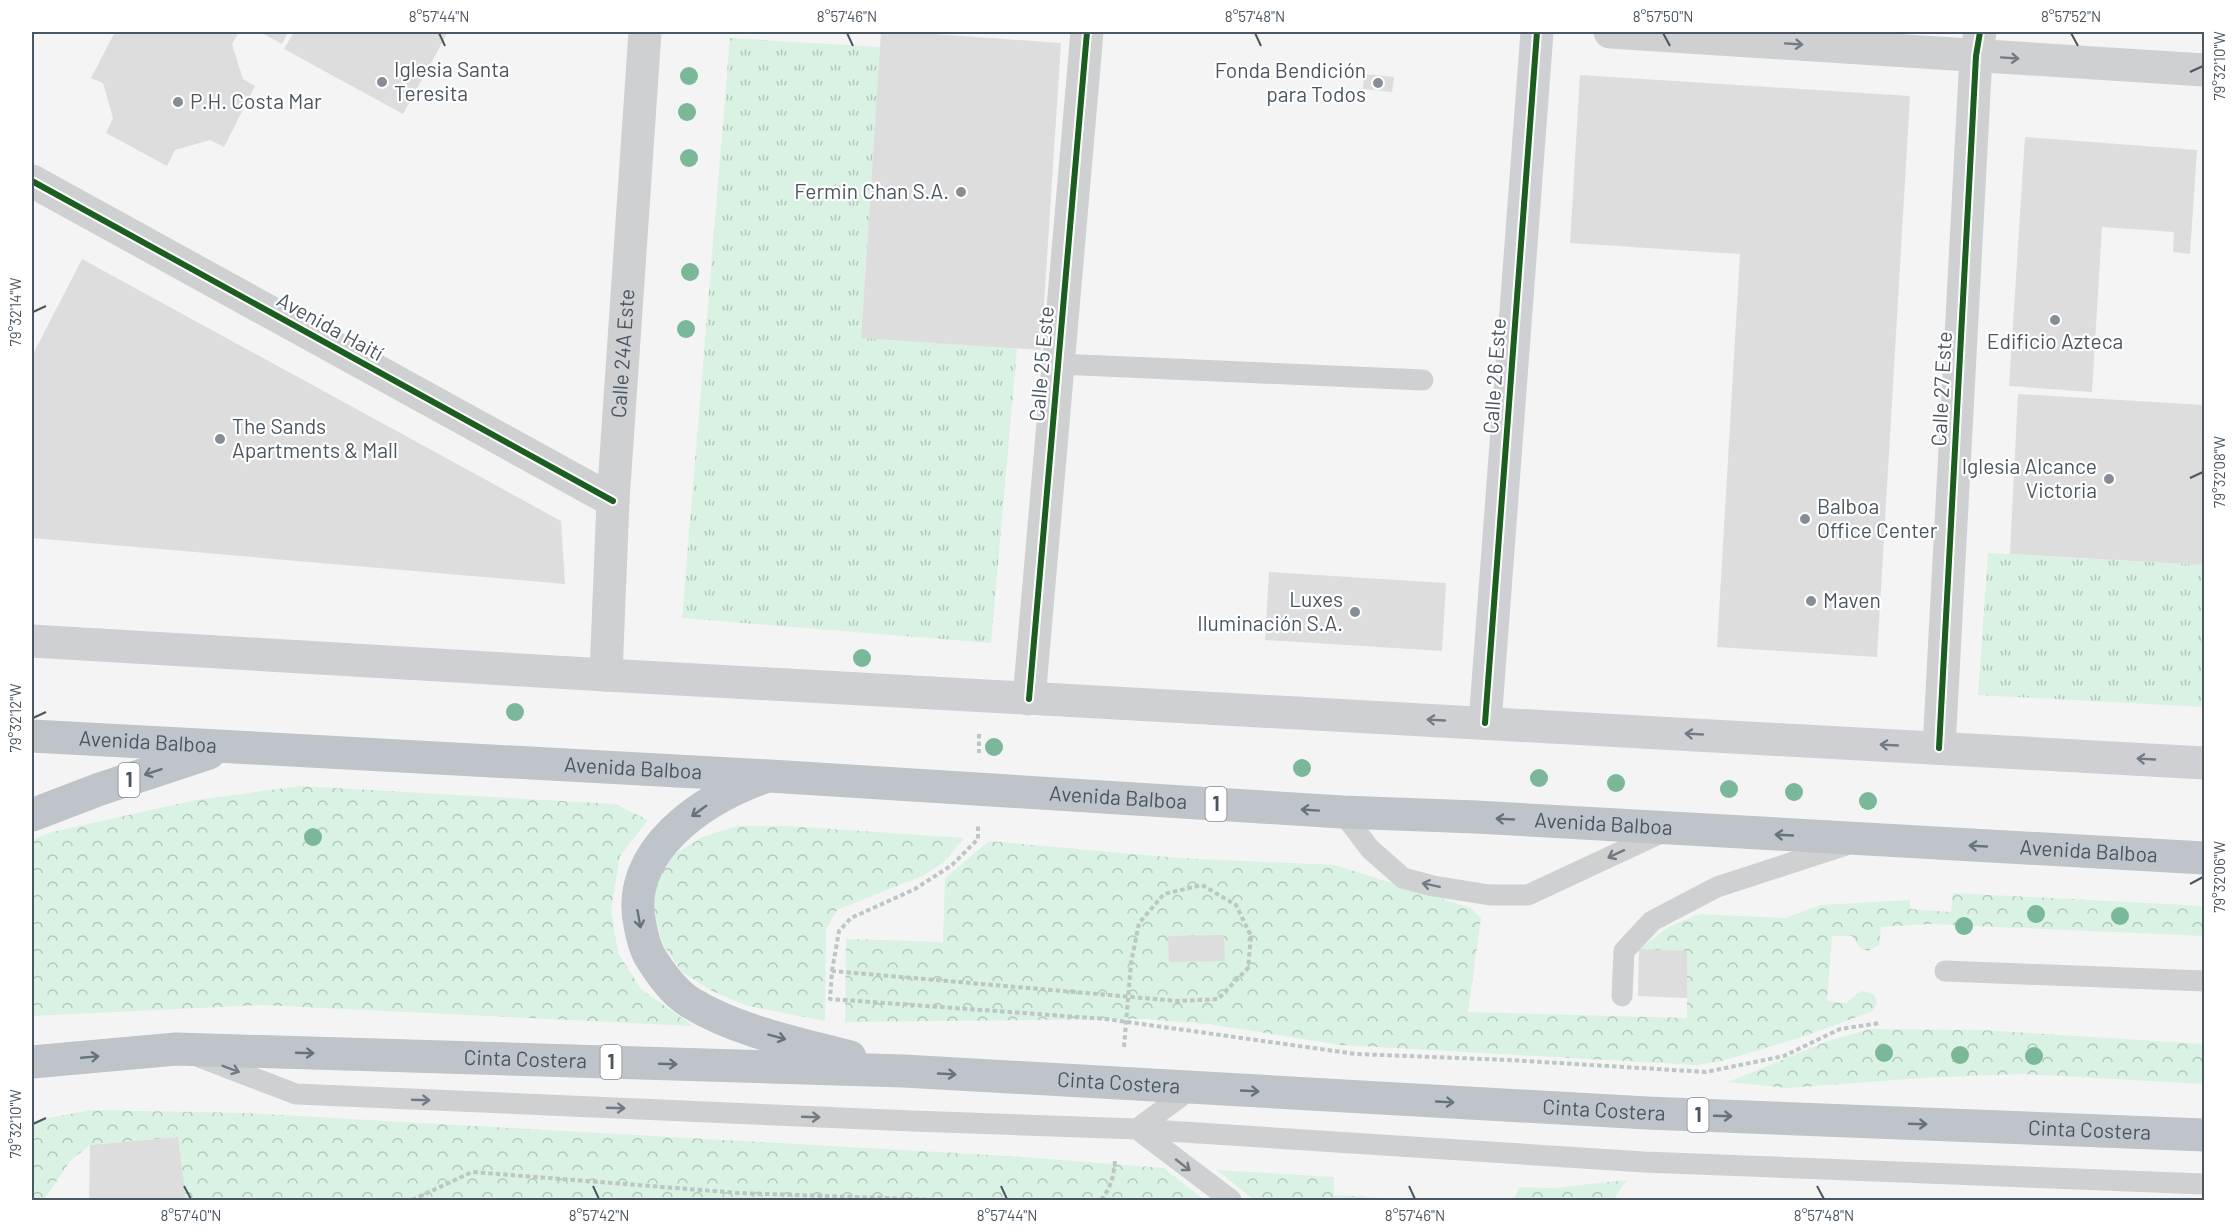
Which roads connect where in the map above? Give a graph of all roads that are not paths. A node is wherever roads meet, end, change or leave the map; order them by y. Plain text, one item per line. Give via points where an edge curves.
1 (645, 32) edge
2 (1087, 32) edge
3 (1537, 32) edge
4 (1610, 32) edge
5 (1978, 44) edge
6 (2205, 70) edge
7 (32, 181) edge
8 (1058, 364) junction
9 (1423, 380) dead end
10 (613, 501) junction
11 (32, 641) edge
12 (606, 675) junction
13 (1029, 699) junction
14 (1485, 723) junction
15 (32, 736) edge
16 (228, 747) junction
17 (1939, 748) junction
18 (2205, 763) edge
19 (770, 776) junction
20 (1342, 812) junction
21 (32, 815) edge
22 (1669, 829) junction
23 (1861, 840) junction
24 (2205, 858) edge
25 (1944, 971) dead end
26 (2205, 981) edge
27 (1622, 996) dead end
28 (176, 1048) junction
29 (32, 1062) edge
30 (904, 1071) junction
31 (1192, 1088) junction
32 (1137, 1129) junction
33 (2205, 1136) edge
34 (2205, 1184) edge
35 (1231, 1200) edge

1 - 10 street, Calle 24A Este
2 - 8 street, Calle 25 Este
3 - 14 main road, Calle 26 Este
4 -> 5 street
5 -> 6 street
5 - 17 street, Calle 27 Este
7 - 10 street, Avenida Haití
8 - 9 lane
8 - 13 street, Calle 25 Este
10 - 12 street, Calle 24A Este
11 - 12 main road
12 - 13 main road
14 -> 13 main road
17 -> 14 main road
15 - 16 highway, Avenida Balboa
16 - 19 highway, Avenida Balboa / 1
16 -> 21 highway, 1
18 -> 17 main road
20 -> 19 highway, Avenida Balboa / 1
19 -> 30 highway via 714,800 666,838 648,862 639,886 637,911 644,945 667,981 690,1002 751,1030
22 -> 20 highway, Avenida Balboa / 1
22 -> 20 lane via 1528,895 1490,895 1402,878 1370,849
23 -> 22 highway, Avenida Balboa / 1
24 -> 23 highway, Avenida Balboa / 1
23 - 27 lane via 1717,887 1652,921 1624,951
25 - 26 lane
29 -> 28 highway, Cinta Costera / 1
28 -> 30 highway, Cinta Costera / 1
28 -> 32 lane via 296,1094
30 -> 31 highway, Cinta Costera / 1
31 - 32 lane
31 -> 33 highway, Cinta Costera / 1 via 1647,1113
32 - 34 lane via 1644,1162
32 -> 35 lane

